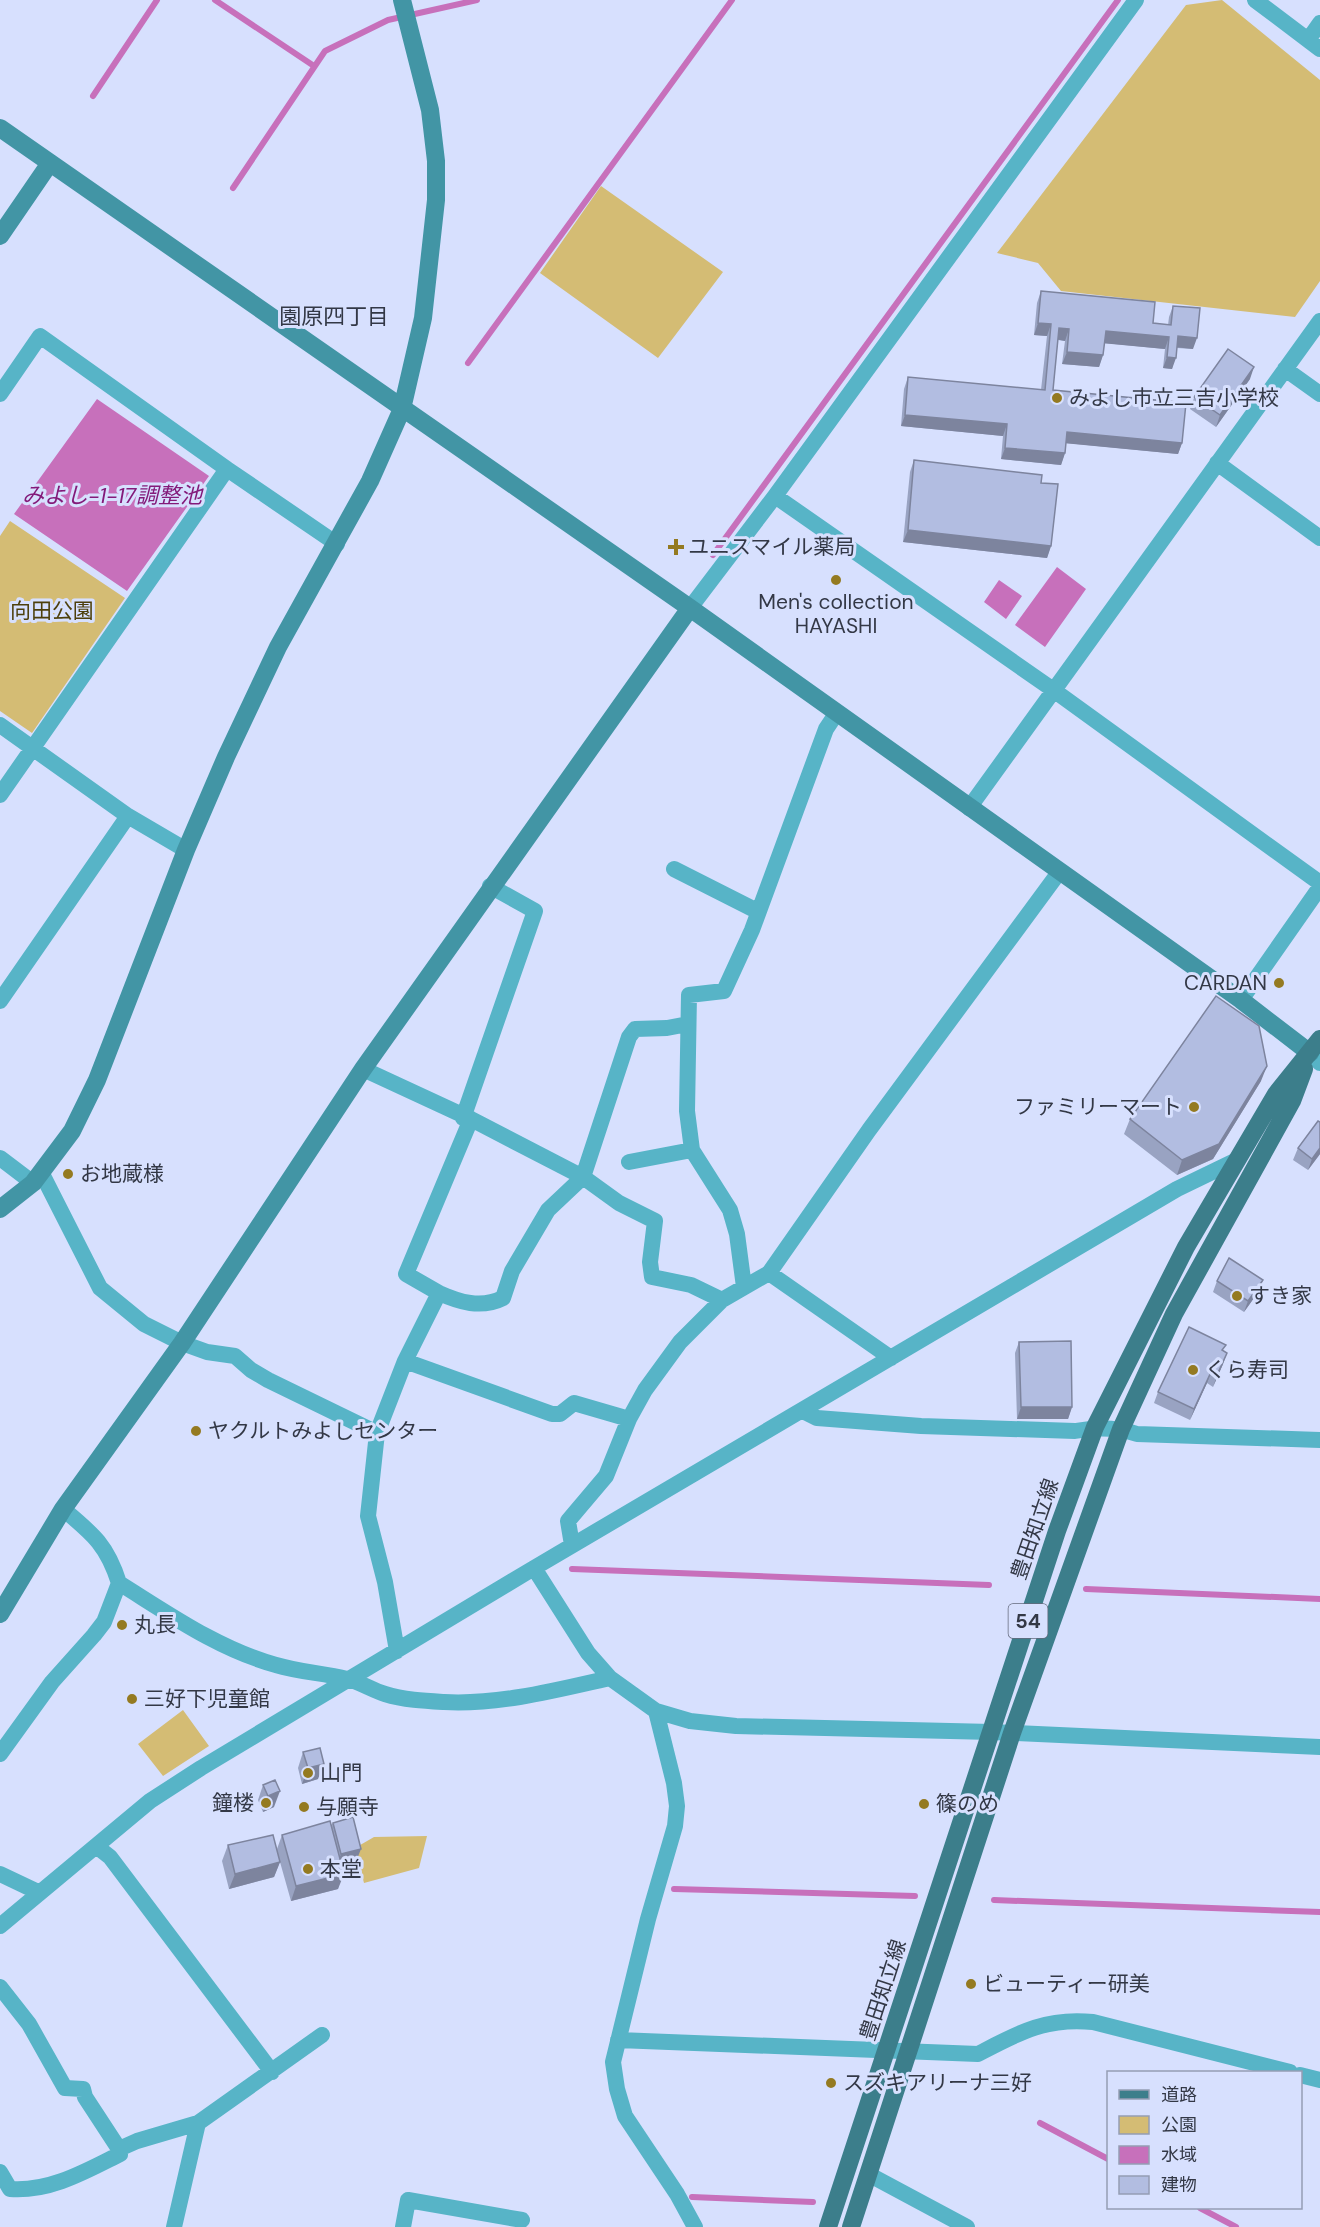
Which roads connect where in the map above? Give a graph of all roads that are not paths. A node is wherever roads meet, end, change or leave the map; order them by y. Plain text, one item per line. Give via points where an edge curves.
1 (402, 0) edge
2 (1136, 0) edge
3 (1255, 0) edge
4 (1320, 23) edge
5 (1314, 44) edge
6 (0, 128) edge
7 (50, 163) junction
8 (0, 236) edge
9 (1320, 321) edge
10 (1285, 369) junction
11 (0, 394) edge
12 (1320, 394) edge
13 (402, 409) junction
14 (1217, 463) junction
15 (227, 469) junction
16 (775, 496) junction
17 (1320, 538) edge
18 (337, 544) junction
19 (690, 608) junction
20 (1052, 689) junction
21 (836, 714) junction
22 (0, 725) edge
23 (33, 748) junction
24 (0, 795) edge
25 (969, 808) junction
26 (128, 816) junction
27 (186, 850) junction
28 (674, 869) dead end
29 (1060, 871) junction
30 (1320, 885) edge
31 (490, 886) junction
32 (757, 911) junction
33 (1241, 1000) junction
34 (0, 1001) edge
35 (688, 1024) junction
36 (1317, 1052) edge
37 (363, 1069) junction
38 (467, 1119) junction
39 (692, 1150) junction
40 (0, 1158) edge
41 (1237, 1160) junction
42 (629, 1162) dead end
43 (37, 1177) junction
44 (583, 1177) junction
45 (0, 1209) edge
46 (768, 1273) junction
47 (744, 1287) junction
48 (439, 1293) junction
49 (722, 1300) junction
50 (182, 1343) junction
51 (891, 1358) junction
52 (405, 1361) junction
53 (803, 1411) junction
54 (629, 1419) junction
55 (1095, 1427) junction
56 (1121, 1429) junction
57 (377, 1433) junction
58 (1320, 1440) edge
59 (63, 1509) junction
60 (572, 1545) junction
61 (534, 1568) junction
62 (119, 1583) junction
63 (0, 1614) edge
64 (397, 1651) junction
65 (610, 1678) junction
66 (349, 1679) junction
67 (656, 1711) junction
68 (992, 1732) junction
69 (1012, 1733) junction
70 (1320, 1747) edge
71 (0, 1754) edge
72 (96, 1846) junction
73 (0, 1874) edge
74 (38, 1892) junction
75 (0, 1926) edge
76 (0, 1987) edge
77 (322, 2035) dead end
78 (618, 2040) junction
79 (887, 2051) junction
80 (910, 2054) junction
81 (1282, 2071) edge
82 (272, 2072) junction
83 (1302, 2076) edge
84 (1320, 2080) edge
85 (198, 2123) junction
86 (119, 2150) junction
87 (0, 2172) edge
88 (868, 2174) junction
89 (522, 2220) dead end
90 (174, 2227) edge
91 (403, 2227) edge
92 (695, 2227) edge
93 (828, 2227) edge
94 (851, 2227) edge
95 (967, 2227) edge

1 - 13 street via 430,110 436,190 423,318
2 - 16 street
3 - 5 street
4 - 5 street
6 - 7 street
7 - 8 street
7 - 13 street
9 - 10 street
10 - 12 street
10 - 14 street
11 - 15 street via 40,336
13 - 18 street
13 - 19 street
14 - 17 street
14 - 20 street
15 - 18 street
15 - 23 street
16 - 19 street
16 - 20 street
18 - 27 street via 278,647
19 - 21 street
19 - 31 street
20 - 25 street
20 - 30 street
21 - 25 street
21 - 32 street via 826,729
22 - 23 street
23 - 24 street
23 - 26 street
25 - 29 street
26 - 27 street
26 - 34 street
27 - 43 street via 97,1080 72,1131
28 - 32 street
29 - 33 street
29 - 46 street
30 - 33 street
31 - 37 street
31 - 38 street via 535,911
32 - 35 street via 724,992 688,995
33 - 36 street
35 - 39 street via 687,1111
35 - 44 street via 634,1029 628,1037
36 - 41 main road, 豊田知立線 / 54 via 1276,1094
36 - 56 main road, 54 via 1174,1314
37 - 38 street
37 - 50 street
38 - 44 street
38 - 48 street via 406,1274
39 - 42 street
39 - 47 street via 730,1210 738,1234
40 - 43 street
41 - 51 street via 1177,1189
41 - 55 main road, 豊田知立線 / 54 via 1186,1247
43 - 45 street
43 - 50 street via 100,1288 144,1324
44 - 48 street via 548,1210 512,1271 502,1298 474,1304
44 - 49 street via 619,1203 655,1221 651,1277 691,1285
46 - 47 street
46 - 51 street
47 - 49 street
48 - 52 street
49 - 54 street via 680,1342
50 - 57 street via 235,1356 268,1380
50 - 59 street
51 - 53 street
52 - 54 street via 552,1414 560,1414 573,1403
52 - 57 street
53 - 55 street via 817,1418 921,1426 1075,1431
53 - 60 street
54 - 60 street via 606,1476 568,1521
55 - 56 street
55 - 68 main road, 豊田知立線 / 54
56 - 58 street via 1137,1434
56 - 69 main road, 54
57 - 64 street via 368,1516
59 - 62 street via 93,1534 111,1557
59 - 63 street
60 - 61 street
61 - 64 street
61 - 65 street via 588,1653
62 - 66 street via 200,1634 252,1657 277,1666
62 - 71 street via 104,1622 52,1682
64 - 66 street
65 - 66 street via 543,1693 446,1702 386,1694
65 - 67 street
66 - 72 street via 150,1801
67 - 68 street via 690,1721 736,1726
67 - 78 street via 674,1783 675,1826
68 - 69 street
68 - 79 main road, 豊田知立線 / 54
69 - 70 street
69 - 80 main road, 54
72 - 74 street
72 - 82 street via 110,1857
73 - 74 street
74 - 75 street
76 - 86 street via 29,2024 65,2088 83,2089
77 - 82 street
78 - 79 street
78 - 92 street via 613,2062 625,2116
79 - 80 street
79 - 93 main road, 豊田知立線 / 54
80 - 81 street via 978,2054 1011,2036 1067,2019 1093,2022
80 - 88 main road, 54
82 - 85 street
83 - 84 street
85 - 86 street
85 - 90 street
86 - 87 street via 120,2154 68,2179 26,2190 10,2189
88 - 94 main road, 54
88 - 95 street
89 - 91 street via 408,2200

